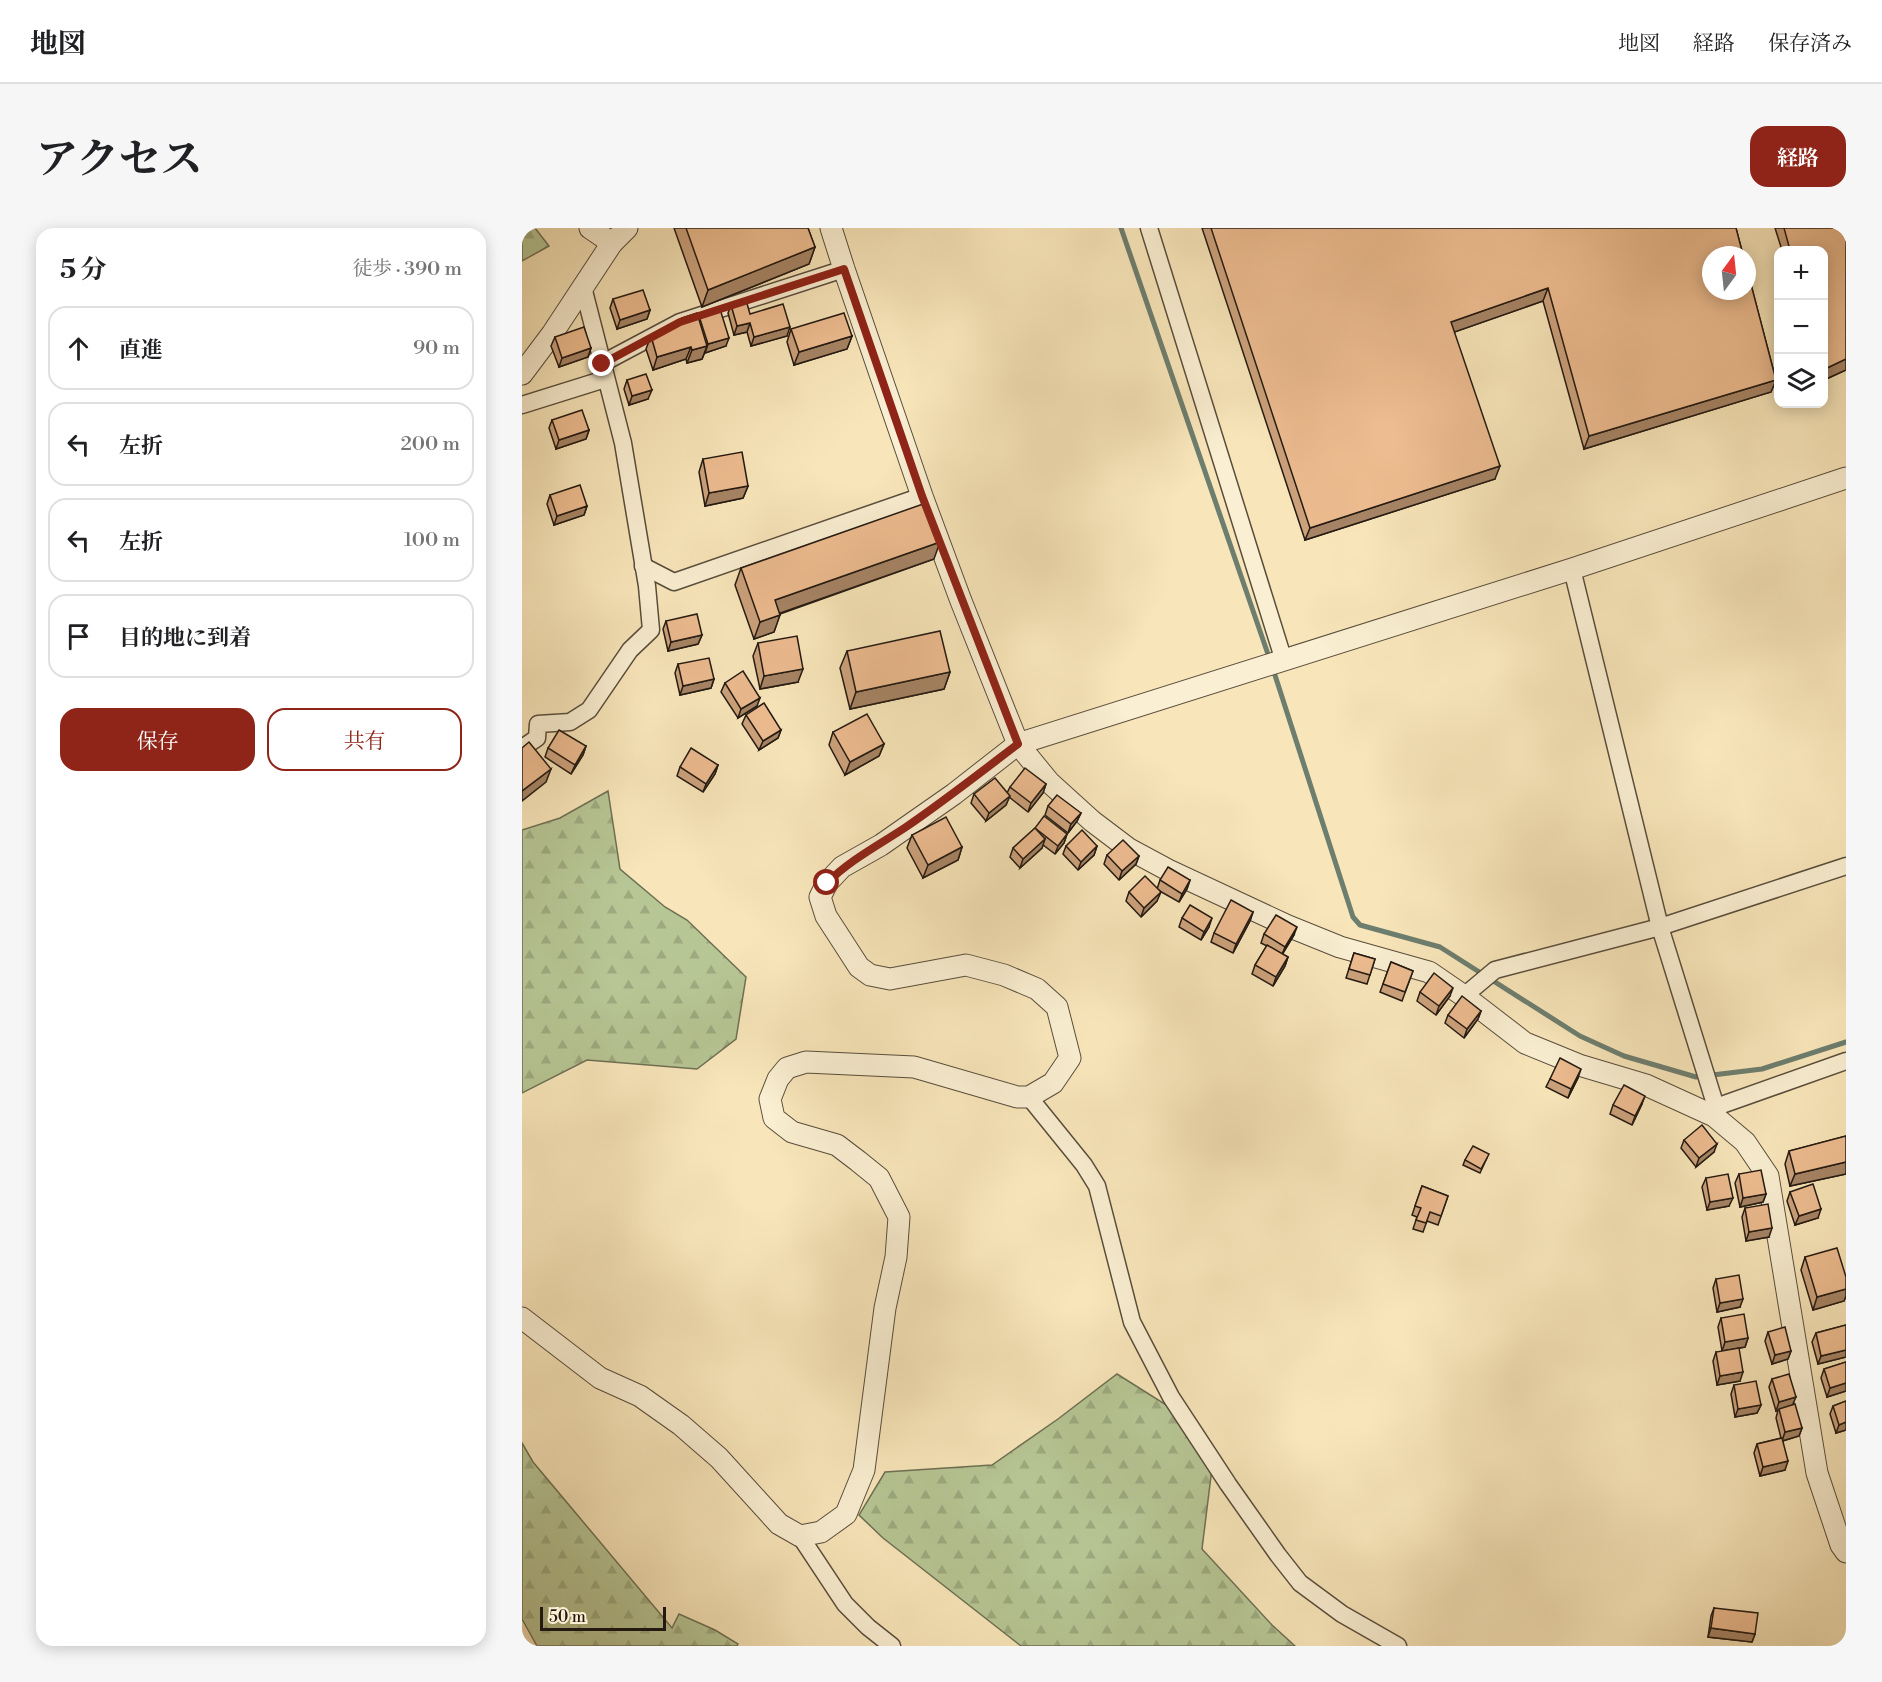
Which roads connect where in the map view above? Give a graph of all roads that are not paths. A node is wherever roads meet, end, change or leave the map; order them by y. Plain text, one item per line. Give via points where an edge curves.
1 (590, 228) edge
2 (627, 228) edge
3 (831, 228) edge
4 (1149, 228) edge
5 (612, 243) junction
6 (844, 269) junction
7 (583, 287) junction
8 (603, 372) junction
9 (522, 374) edge
10 (522, 405) edge
11 (1846, 478) edge
12 (922, 496) junction
13 (643, 566) junction
14 (1572, 569) junction
15 (1283, 661) junction
16 (530, 722) edge
17 (1018, 744) junction
18 (522, 748) edge
19 (1846, 866) edge
20 (1660, 927) junction
21 (1468, 992) junction
22 (1846, 1061) edge
23 (1029, 1097) junction
24 (1715, 1111) junction
25 (522, 1318) edge
26 (800, 1536) junction
27 (1846, 1552) edge
28 (892, 1646) edge
29 (1398, 1646) edge

1 - 5 street
2 - 5 street
3 - 6 street
4 - 15 street
5 - 7 street
6 - 8 street via 680,322
6 - 12 street
7 - 8 street
7 - 9 street
8 - 10 street
8 - 13 street via 623,443
11 - 14 street
12 - 13 street via 674,582
12 - 17 street
13 - 16 street via 651,630 630,650 589,710 570,722
14 - 15 street
14 - 20 street
15 - 17 street
16 - 18 street via 537,738
17 - 21 street via 1049,782 1129,849 1287,926 1340,947 1429,972
17 - 23 street via 954,794 842,867 820,897 825,916 859,967 870,975 890,979 966,965 1037,989 1057,1007 1071,1058 1053,1083
19 - 20 street
20 - 21 street via 1496,970
20 - 24 street
21 - 24 street via 1525,1043
22 - 24 street
23 - 26 street via 996,1092 914,1066 806,1062 787,1068 778,1079 770,1099 774,1118 792,1132 837,1145 858,1161 879,1178 899,1217 864,1470 846,1514 821,1532
23 - 29 street via 1097,1186 1132,1322 1172,1397 1228,1484 1300,1583 1342,1614
24 - 27 street via 1745,1142 1768,1176 1816,1473
25 - 26 street via 600,1378 640,1396 681,1425 719,1458 779,1524
26 - 28 street via 845,1604

